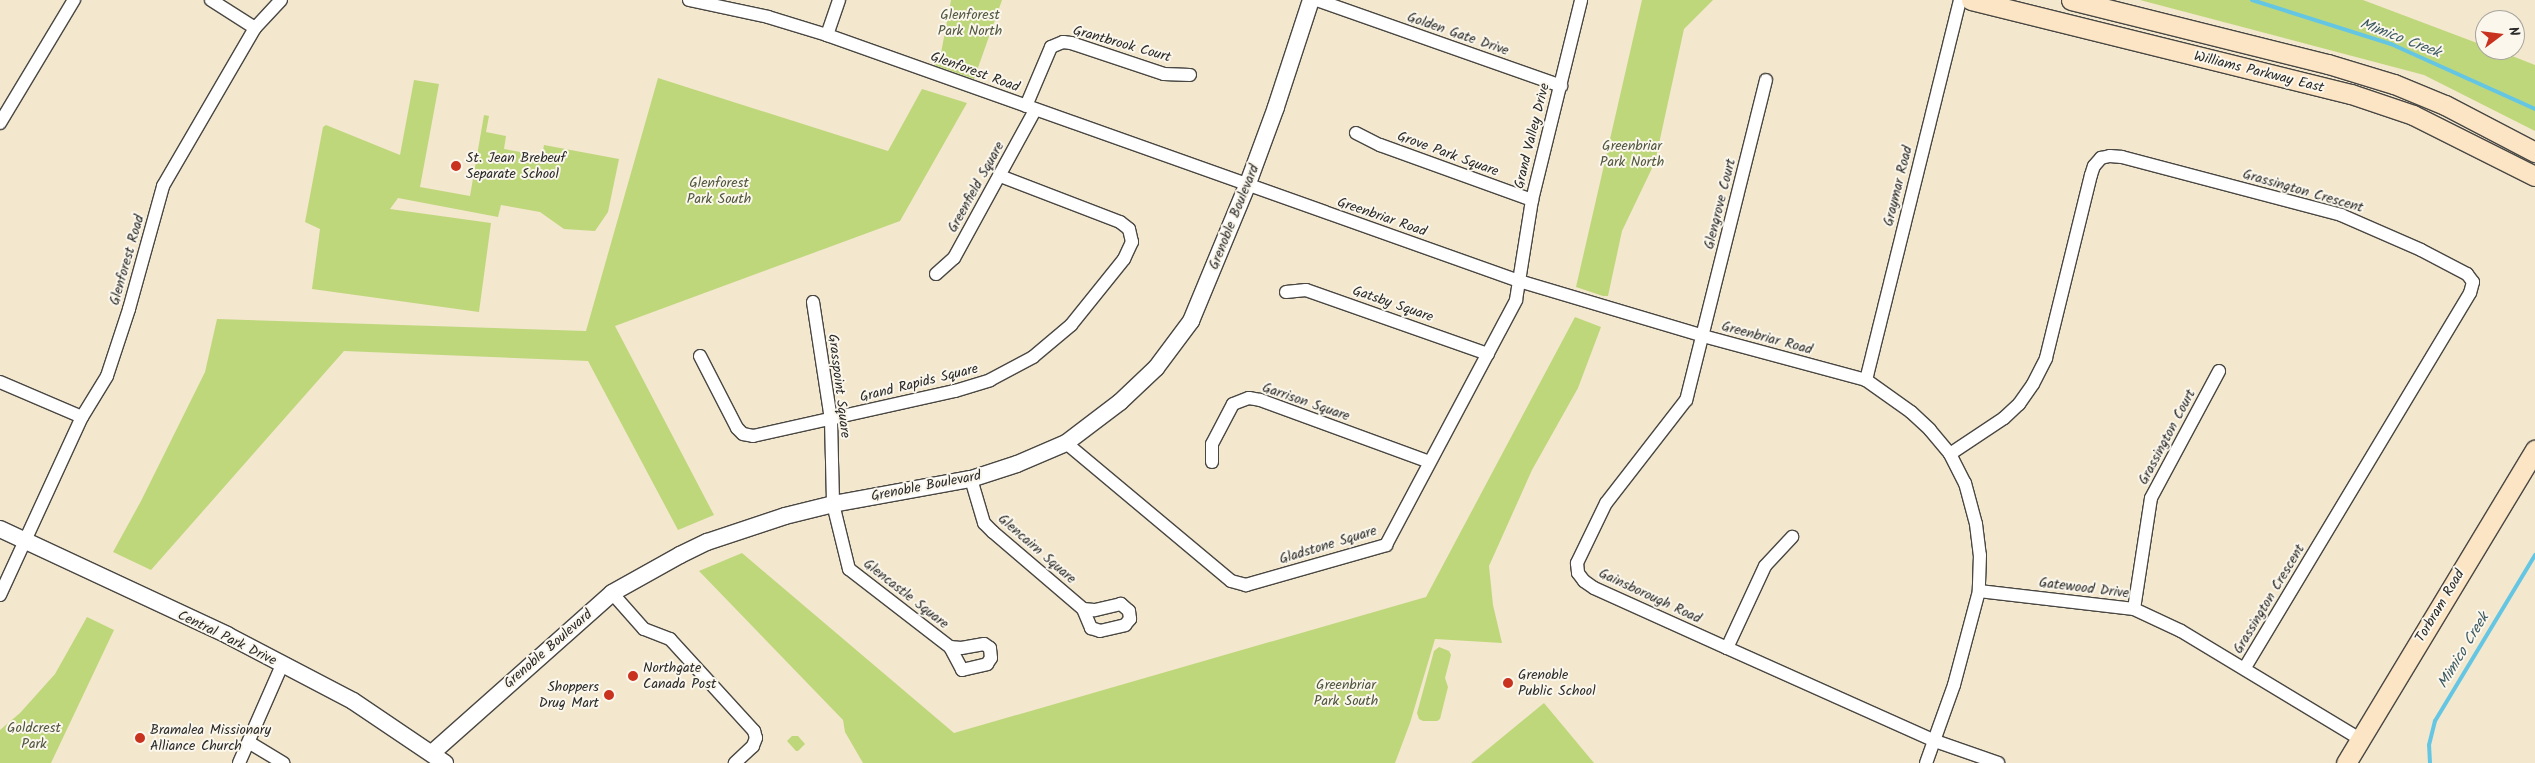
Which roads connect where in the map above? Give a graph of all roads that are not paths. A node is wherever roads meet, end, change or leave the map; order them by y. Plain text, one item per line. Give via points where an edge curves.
1 (74, 0) edge
2 (211, 0) edge
3 (281, 0) edge
4 (689, 0) edge
5 (840, 0) edge
6 (1311, 0) edge
7 (1317, 0) edge
8 (1581, 0) edge
9 (1960, 0) edge
10 (1971, 0) edge
11 (2071, 0) edge
12 (255, 28) junction
13 (827, 35) junction
14 (1190, 75) dead end
15 (1766, 80) dead end
16 (1561, 86) junction
17 (1030, 108) junction
18 (0, 122) edge
19 (1356, 133) dead end
20 (2535, 152) edge
21 (1000, 176) junction
22 (2535, 176) edge
23 (1247, 186) junction
24 (1532, 200) junction
25 (936, 274) dead end
26 (1519, 281) junction
27 (1286, 292) dead end
28 (813, 302) dead end
29 (1703, 336) junction
30 (1488, 354) junction
31 (700, 356) dead end
32 (2219, 370) dead end
33 (1866, 380) junction
34 (0, 382) edge
35 (82, 418) junction
36 (831, 420) junction
37 (1066, 443) junction
38 (2535, 450) edge
39 (1950, 454) junction
40 (1212, 462) dead end
41 (1429, 462) junction
42 (971, 479) junction
43 (833, 504) junction
44 (0, 529) edge
45 (1792, 537) dead end
46 (24, 541) junction
47 (1979, 591) junction
48 (612, 593) junction
49 (0, 595) edge
50 (1083, 609) dead end
51 (2134, 609) junction
52 (950, 647) dead end
53 (1727, 648) junction
54 (282, 664) junction
55 (2245, 668) junction
56 (2360, 739) junction
57 (1935, 741) junction
58 (250, 743) junction
59 (439, 758) edge
60 (239, 763) edge
61 (283, 763) edge
62 (735, 763) edge
63 (1926, 763) edge
64 (1998, 763) edge
65 (2346, 763) edge

1 - 18 street
2 - 12 street
3 - 12 street, Glenforest Road
4 - 13 street, Glenforest Road via 768,17
5 - 13 street
6 - 23 street, Grenoble Boulevard
7 - 16 street, Golden Gate Drive
8 - 16 street, Grand Valley Drive
9 - 33 street, Graymar Road
10 - 22 main road, Williams Parkway East via 2352,94 2413,115
11 - 20 main road, Williams Parkway East via 2328,64 2394,84 2445,104
12 - 35 street, Glenforest Road via 163,186 107,376
13 - 17 street, Glenforest Road
14 - 17 street, Grantbrook Court via 1164,74 1063,42 1051,47
15 - 29 street, Glengrove Court
16 - 24 street, Grand Valley Drive
17 - 21 street, Greenfield Square
17 - 23 street, Glenforest Road
19 - 24 street, Grove Park Square via 1380,145
21 - 25 street, Greenfield Square via 954,258
21 - 36 street, Grand Rapids Square via 1120,222 1129,229 1132,242 1124,259 1071,326 1033,357 990,380 955,391
23 - 26 street, Greenbriar Road
23 - 37 street, Grenoble Boulevard via 1191,321 1156,368 1120,402
24 - 26 street, Grand Valley Drive
26 - 29 street, Greenbriar Road
26 - 30 street, Gladstone Square via 1516,300
27 - 30 street, Gatsby Square via 1306,290
28 - 36 street, Grasspoint Square
29 - 33 street, Greenbriar Road
29 - 53 street, Gainsborough Road via 1686,400 1606,503 1577,563 1578,573 1594,588
30 - 41 street, Gladstone Square
31 - 36 street, Grand Rapids Square via 743,434 753,436
32 - 51 street, Grassington Court via 2151,498
33 - 39 street, Greenbriar Road via 1911,412
34 - 35 street
35 - 46 street, Glenforest Road
36 - 43 street, Grasspoint Square
37 - 41 street, Gladstone Square via 1215,570 1231,581 1246,585 1386,545
37 - 42 street, Grenoble Boulevard
38 - 56 main road, Torbram Road
39 - 47 street, Greenbriar Road via 1965,482 1976,524 1980,556
39 - 55 street, Grassington Crescent via 2004,418 2033,384 2046,358 2091,175 2101,158 2122,157 2341,215 2466,274 2473,282 2470,294
40 - 41 street, Garrison Square via 1212,444 1233,404 1249,398
42 - 43 street, Grenoble Boulevard
42 - 50 street, Glencairn Square via 984,523
43 - 48 street, Grenoble Boulevard via 707,542
43 - 52 street, Glencastle Square via 849,569
44 - 46 street, Central Park Drive
45 - 53 street via 1765,566
46 - 49 street, Glenforest Road
46 - 54 street, Central Park Drive via 227,635
47 - 51 street, Gatewood Drive
47 - 57 street, Greenbriar Road
48 - 59 street, Grenoble Boulevard
48 - 62 street via 644,629 670,639 754,731 754,746
51 - 55 street, Gatewood Drive via 2181,631
53 - 57 street, Gainsborough Road
54 - 58 street
54 - 59 street, Central Park Drive via 353,701
55 - 56 street, Gatewood Drive
56 - 65 main road, Torbram Road
57 - 63 street, Greenbriar Road
57 - 64 street, Gainsborough Road
58 - 60 street
58 - 61 street

